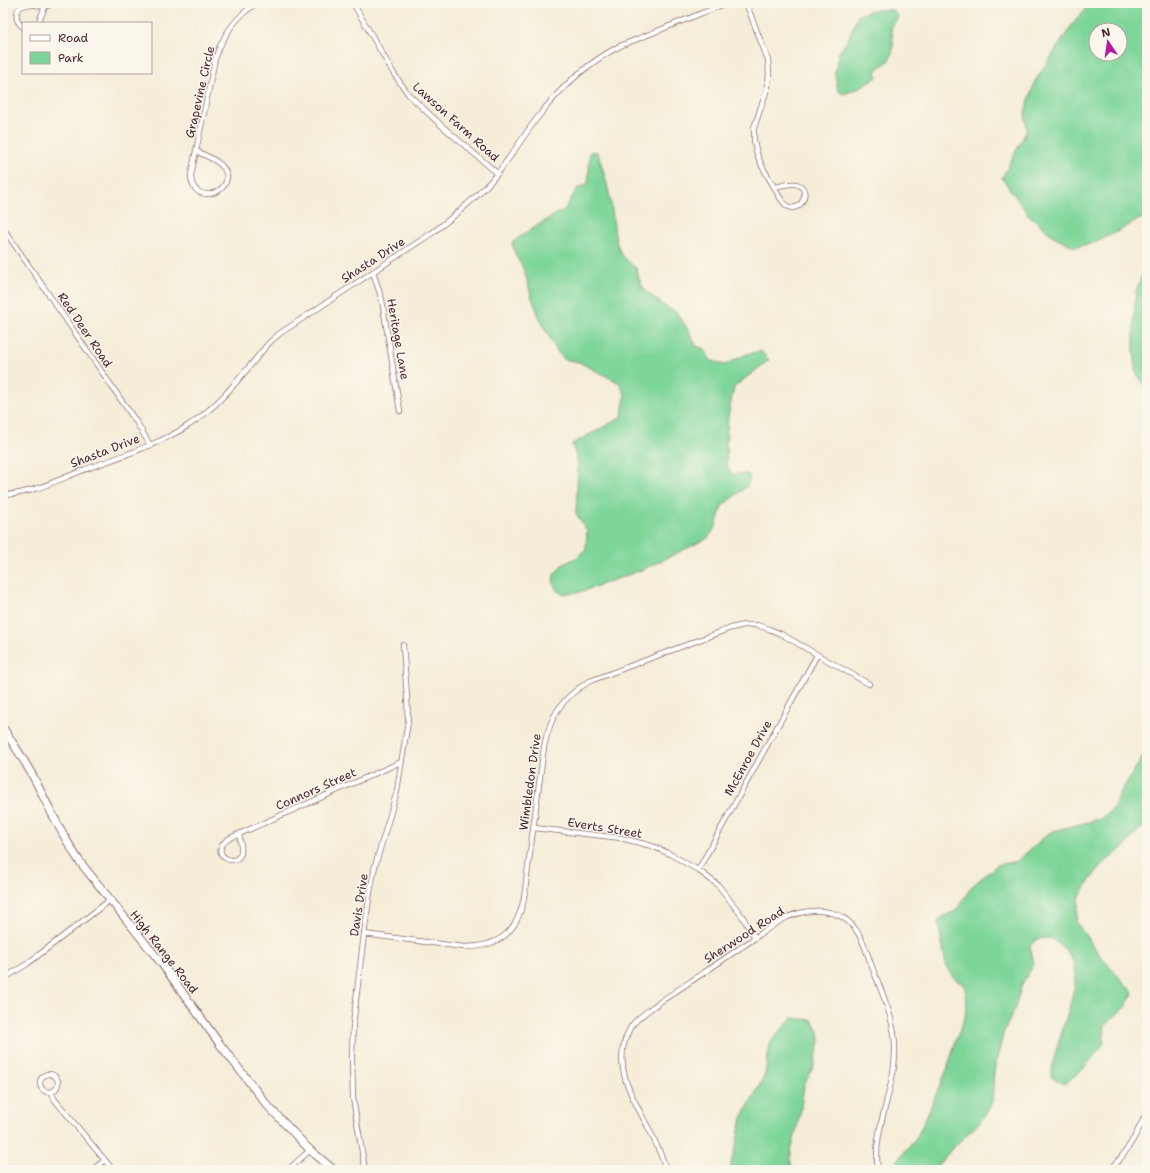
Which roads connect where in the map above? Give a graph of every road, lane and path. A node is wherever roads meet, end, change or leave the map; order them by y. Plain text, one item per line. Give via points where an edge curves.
1 (53, 3) edge
2 (257, 3) edge
3 (354, 3) edge
4 (727, 3) edge
5 (746, 3) edge
6 (45, 7) junction
7 (38, 22) edge
8 (22, 26) edge
9 (196, 151) junction
10 (497, 173) junction
11 (774, 187) junction
12 (3, 228) edge
13 (373, 272) junction
14 (400, 411) dead end
15 (150, 445) junction
16 (3, 495) edge
17 (402, 645) dead end
18 (817, 655) junction
19 (869, 684) dead end
20 (3, 728) edge
21 (401, 762) junction
22 (534, 828) junction
23 (239, 834) junction
24 (698, 870) junction
25 (110, 900) junction
26 (364, 934) junction
27 (756, 938) junction
28 (3, 979) edge
29 (1147, 1083) edge
30 (1147, 1087) edge
31 (51, 1092) junction
32 (1147, 1111) edge
33 (310, 1150) junction
34 (105, 1160) junction
35 (92, 1170) edge
36 (112, 1170) edge
37 (288, 1170) edge
38 (334, 1170) edge
39 (365, 1170) edge
40 (666, 1170) edge
41 (878, 1170) edge
42 (1110, 1170) edge

1 - 6 street
2 - 9 street, Grapevine Circle via 229,29 219,46
3 - 10 street, Lawson Farm Road via 394,74 409,95
4 - 10 street, Shasta Drive via 620,46 587,66 545,108
5 - 11 street via 768,60 770,73 754,128 754,141 762,166
6 - 7 street
6 - 8 street via 29,4 20,8 16,17
9 - 9 street, Grapevine Circle via 218,163 225,171 225,182 216,193 202,193 194,186 192,175
10 - 13 street, Shasta Drive via 477,196 453,217
11 - 11 street via 788,206 798,206 803,201 803,190 798,185
12 - 15 street, Red Deer Road
13 - 14 street, Heritage Lane via 382,300
13 - 15 street, Shasta Drive via 279,334 220,400 200,418
15 - 16 street, Shasta Drive via 38,488
17 - 21 street, Davis Drive via 408,721
18 - 19 street, Wimbledon Drive
18 - 22 street, Wimbledon Drive via 769,629 757,625 744,626 718,632 579,687 560,705 546,734
18 - 24 street, McEnroe Drive
20 - 25 street, High Range Road via 36,782 69,846
21 - 23 street, Connors Street
21 - 26 street, Davis Drive via 395,797 375,866
22 - 24 street, Everts Street via 621,838 670,854
22 - 26 street, Wimbledon Drive via 521,911 516,923 503,937 478,947 464,947
23 - 23 street, Connors Street via 240,854 235,859 226,859 220,851 222,845
24 - 27 street, Everts Street via 726,895
25 - 28 street via 27,964
25 - 33 street, High Range Road via 162,964 267,1105
26 - 39 street, Davis Drive via 353,1025 352,1058 353,1098
27 - 40 street, Sherwood Road via 641,1015 627,1036 622,1055 622,1068 633,1099 654,1139
27 - 41 street, Sherwood Road via 788,916 814,910 840,915 858,933 889,1012 895,1038 894,1064 877,1148
29 - 30 street
31 - 31 street via 57,1086 57,1079 51,1074 45,1074 40,1080 40,1086 45,1092
31 - 34 street
32 - 42 street via 1129,1147
33 - 37 street
33 - 38 street, High Range Road
34 - 35 street
34 - 36 street

